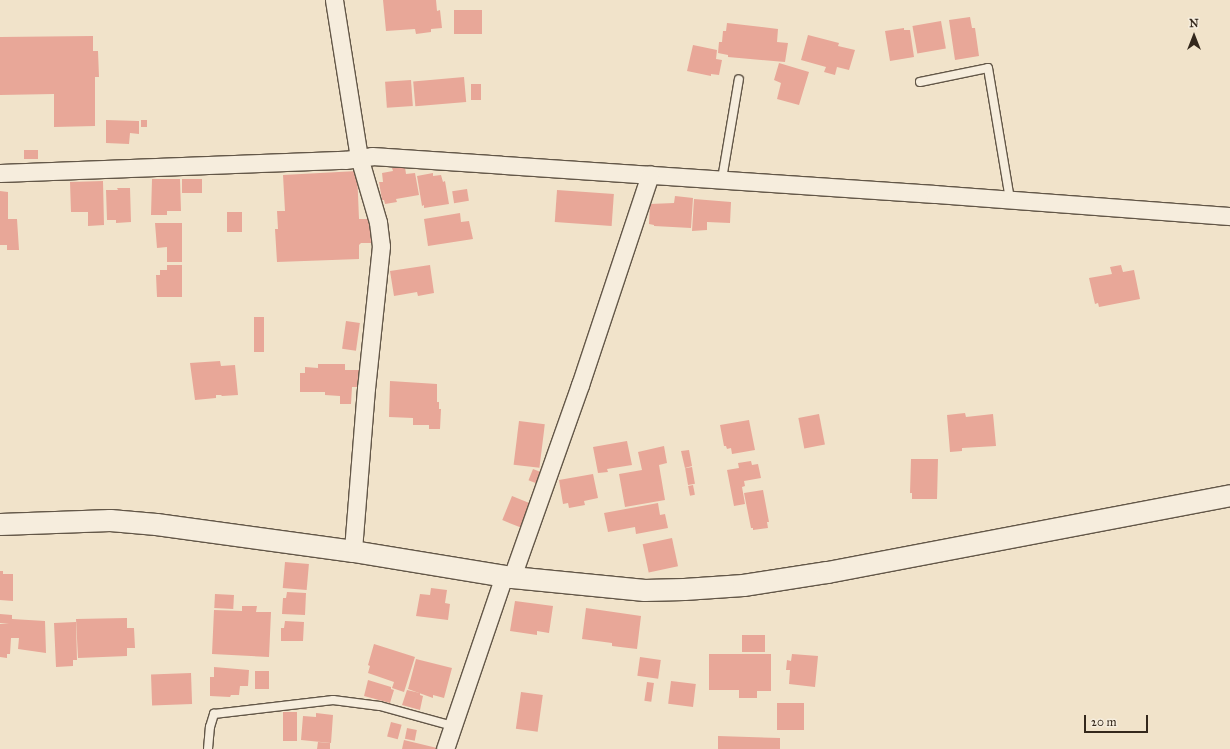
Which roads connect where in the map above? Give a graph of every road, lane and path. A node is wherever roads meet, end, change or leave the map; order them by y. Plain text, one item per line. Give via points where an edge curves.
1 (334, 0) edge
2 (739, 79) dead end
3 (920, 82) dead end
4 (359, 157) junction
5 (0, 173) edge
6 (650, 174) junction
7 (722, 179) junction
8 (1010, 199) junction
9 (1230, 216) edge
10 (1230, 495) edge
11 (0, 524) edge
12 (353, 551) junction
13 (508, 576) junction
14 (453, 726) junction
15 (208, 749) edge
16 (445, 749) edge

1 - 4 street
2 - 7 lane
3 - 8 lane via 988,68
4 - 5 street via 345,160
4 - 6 street
4 - 12 street via 378,222 380,246
6 - 7 street
6 - 13 street via 580,385
7 - 8 street
8 - 9 street
10 - 13 street via 827,572 743,585 644,590
11 - 12 street via 110,520
12 - 13 street
13 - 14 street
14 - 15 lane via 380,706 333,700 214,714
14 - 16 street

